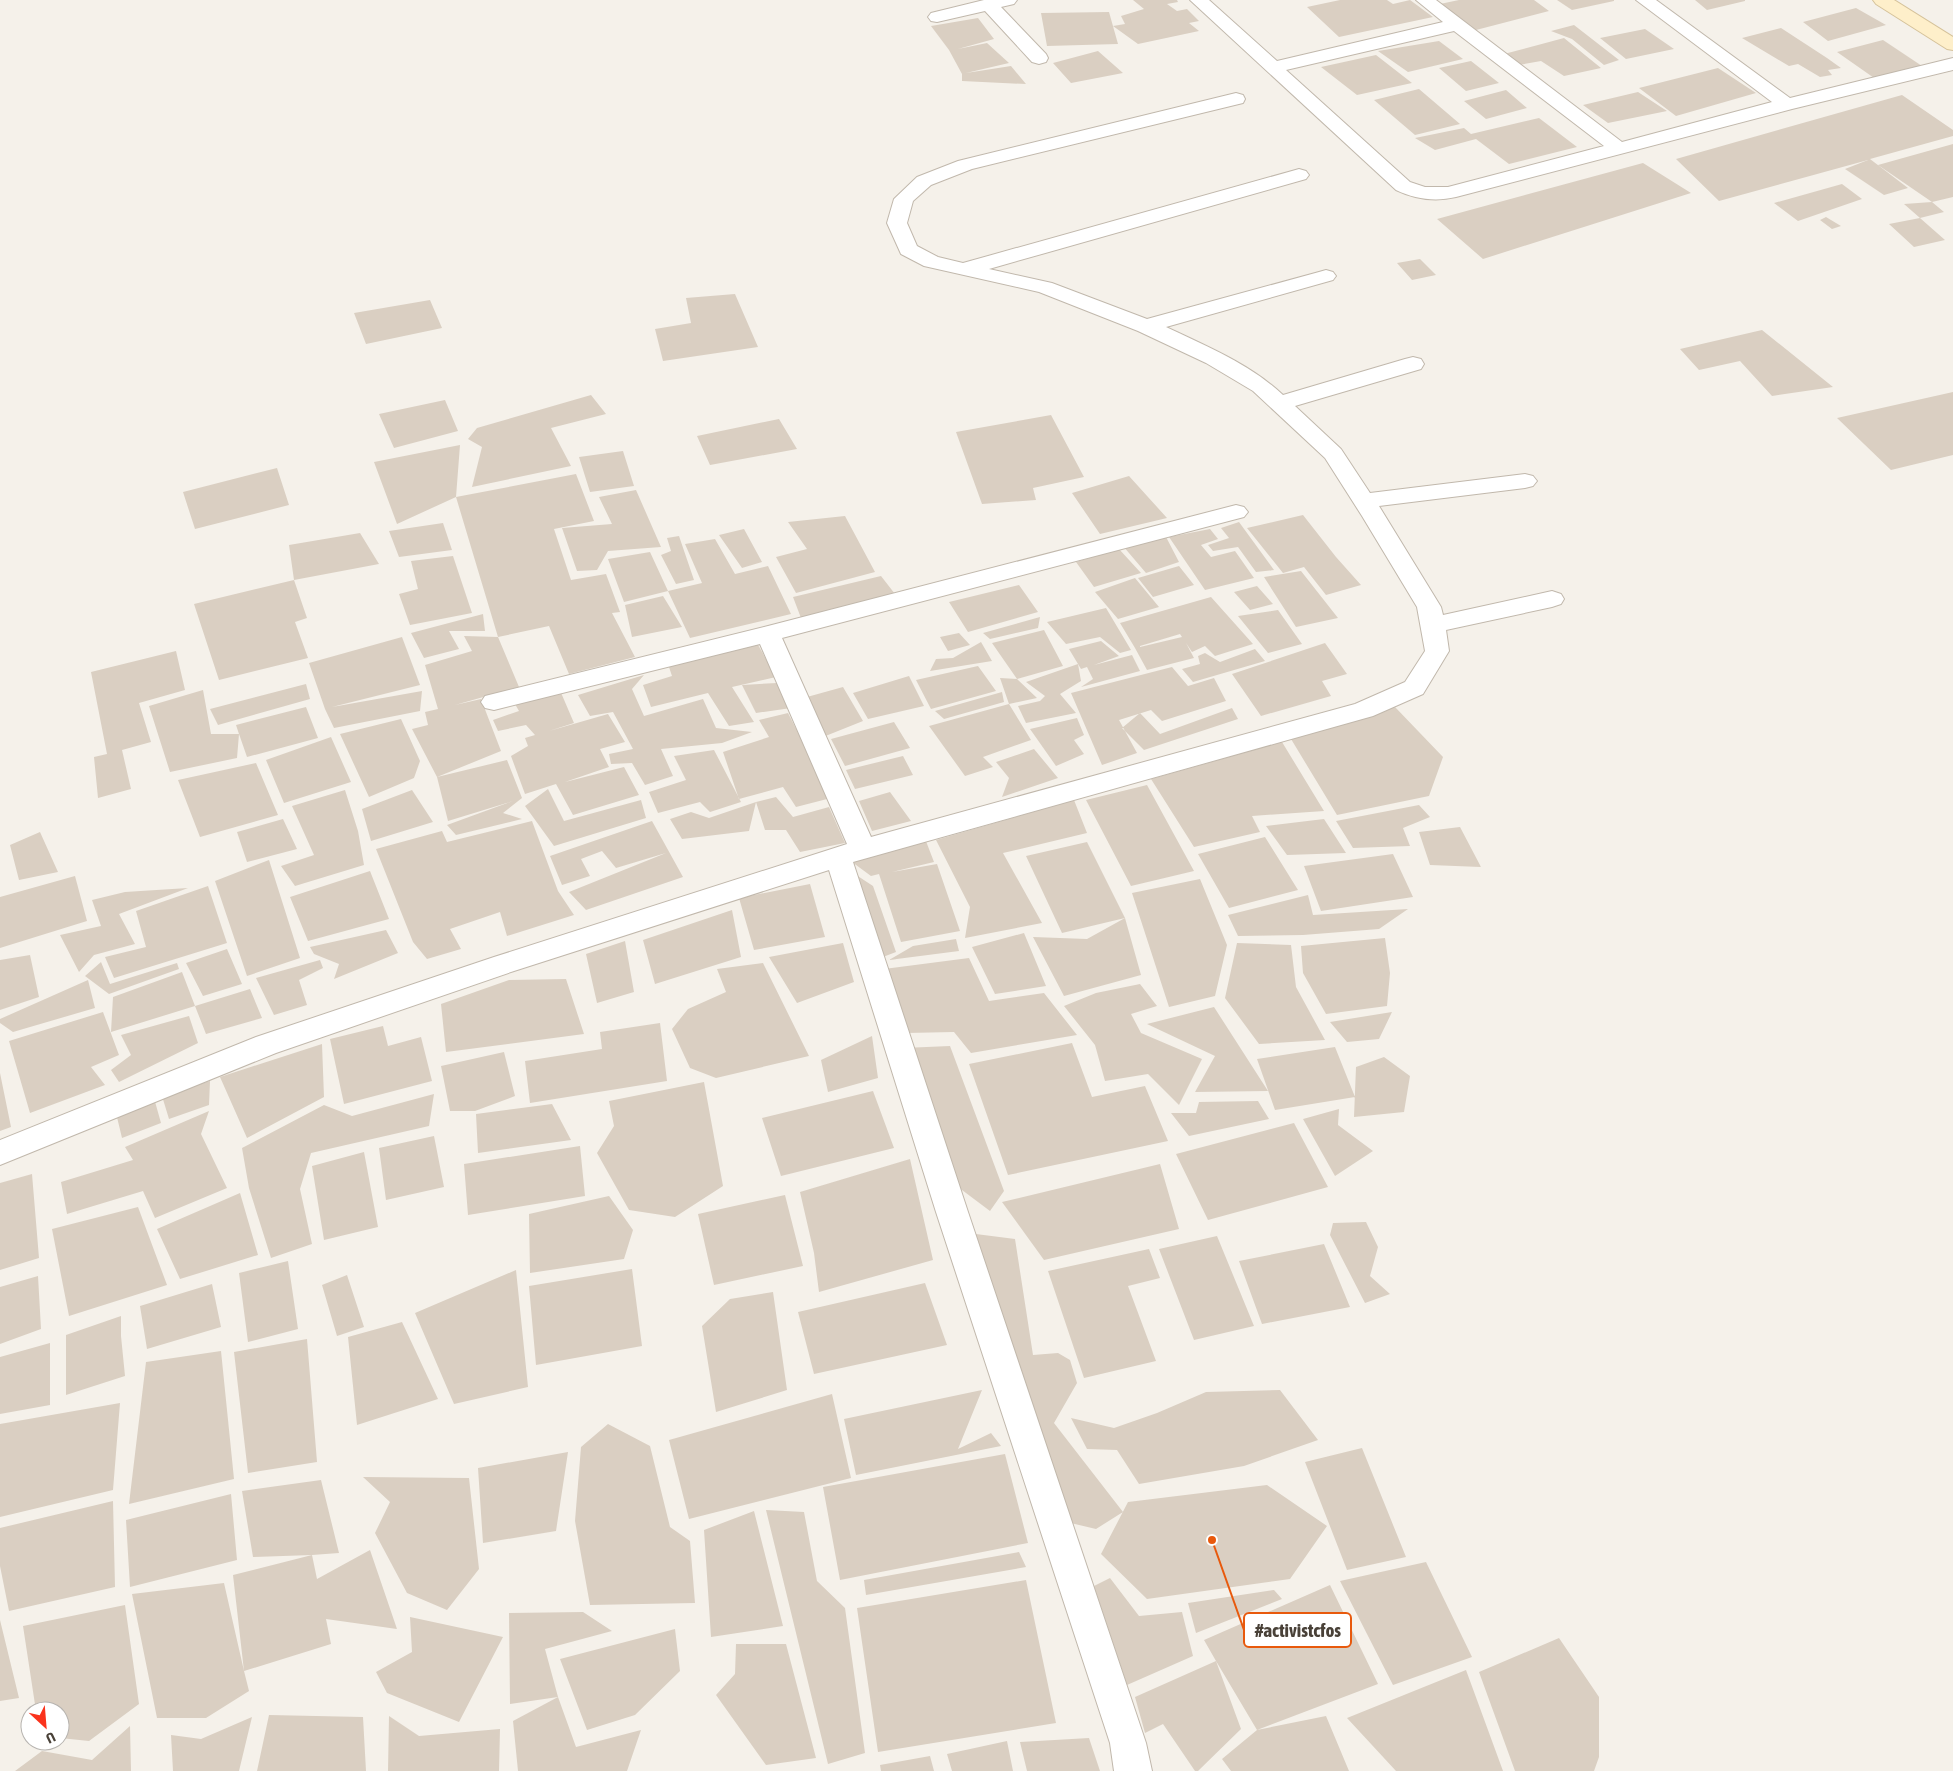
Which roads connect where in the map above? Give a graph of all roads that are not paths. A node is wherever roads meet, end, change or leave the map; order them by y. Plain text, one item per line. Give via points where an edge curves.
1 (1008, 0) edge
2 (1199, 0) edge
3 (1425, 0) edge
4 (1645, 0) edge
5 (1882, 0) edge
6 (989, 4) junction
7 (937, 18) dead end
8 (1455, 25) junction
9 (1953, 45) edge
10 (1039, 58) dead end
11 (1953, 64) edge
12 (1275, 67) junction
13 (1236, 99) dead end
14 (1788, 104) junction
15 (1618, 148) junction
16 (1299, 175) dead end
17 (965, 268) junction
18 (1326, 276) dead end
19 (1146, 326) junction
20 (1413, 364) dead end
21 (1280, 404) junction
22 (1526, 481) dead end
23 (1364, 501) junction
24 (1236, 512) dead end
25 (1552, 599) dead end
26 (1432, 625) junction
27 (768, 634) junction
28 (494, 702) dead end
29 (850, 853) junction
30 (0, 1153) edge
31 (1133, 1771) edge

1 - 6 street
2 - 12 street
3 - 8 street
4 - 14 street
5 - 9 street
6 - 7 street
6 - 10 street
8 - 12 street
8 - 15 street
11 - 14 street
12 - 15 street via 1403,186 1416,192 1431,195 1448,193
13 - 17 street via 965,165 924,181 904,199 897,223 908,250 931,262
14 - 15 street
16 - 17 street
17 - 19 street via 1045,286
18 - 19 street
19 - 21 street via 1214,358 1261,386
20 - 21 street
21 - 23 street via 1333,454
22 - 23 street
23 - 26 street via 1429,607
24 - 27 street
25 - 26 street
26 - 29 street via 1437,651 1414,688 1364,710
27 - 28 street
27 - 29 street
29 - 30 street via 504,964 266,1046
29 - 31 street via 952,1212 1128,1743

